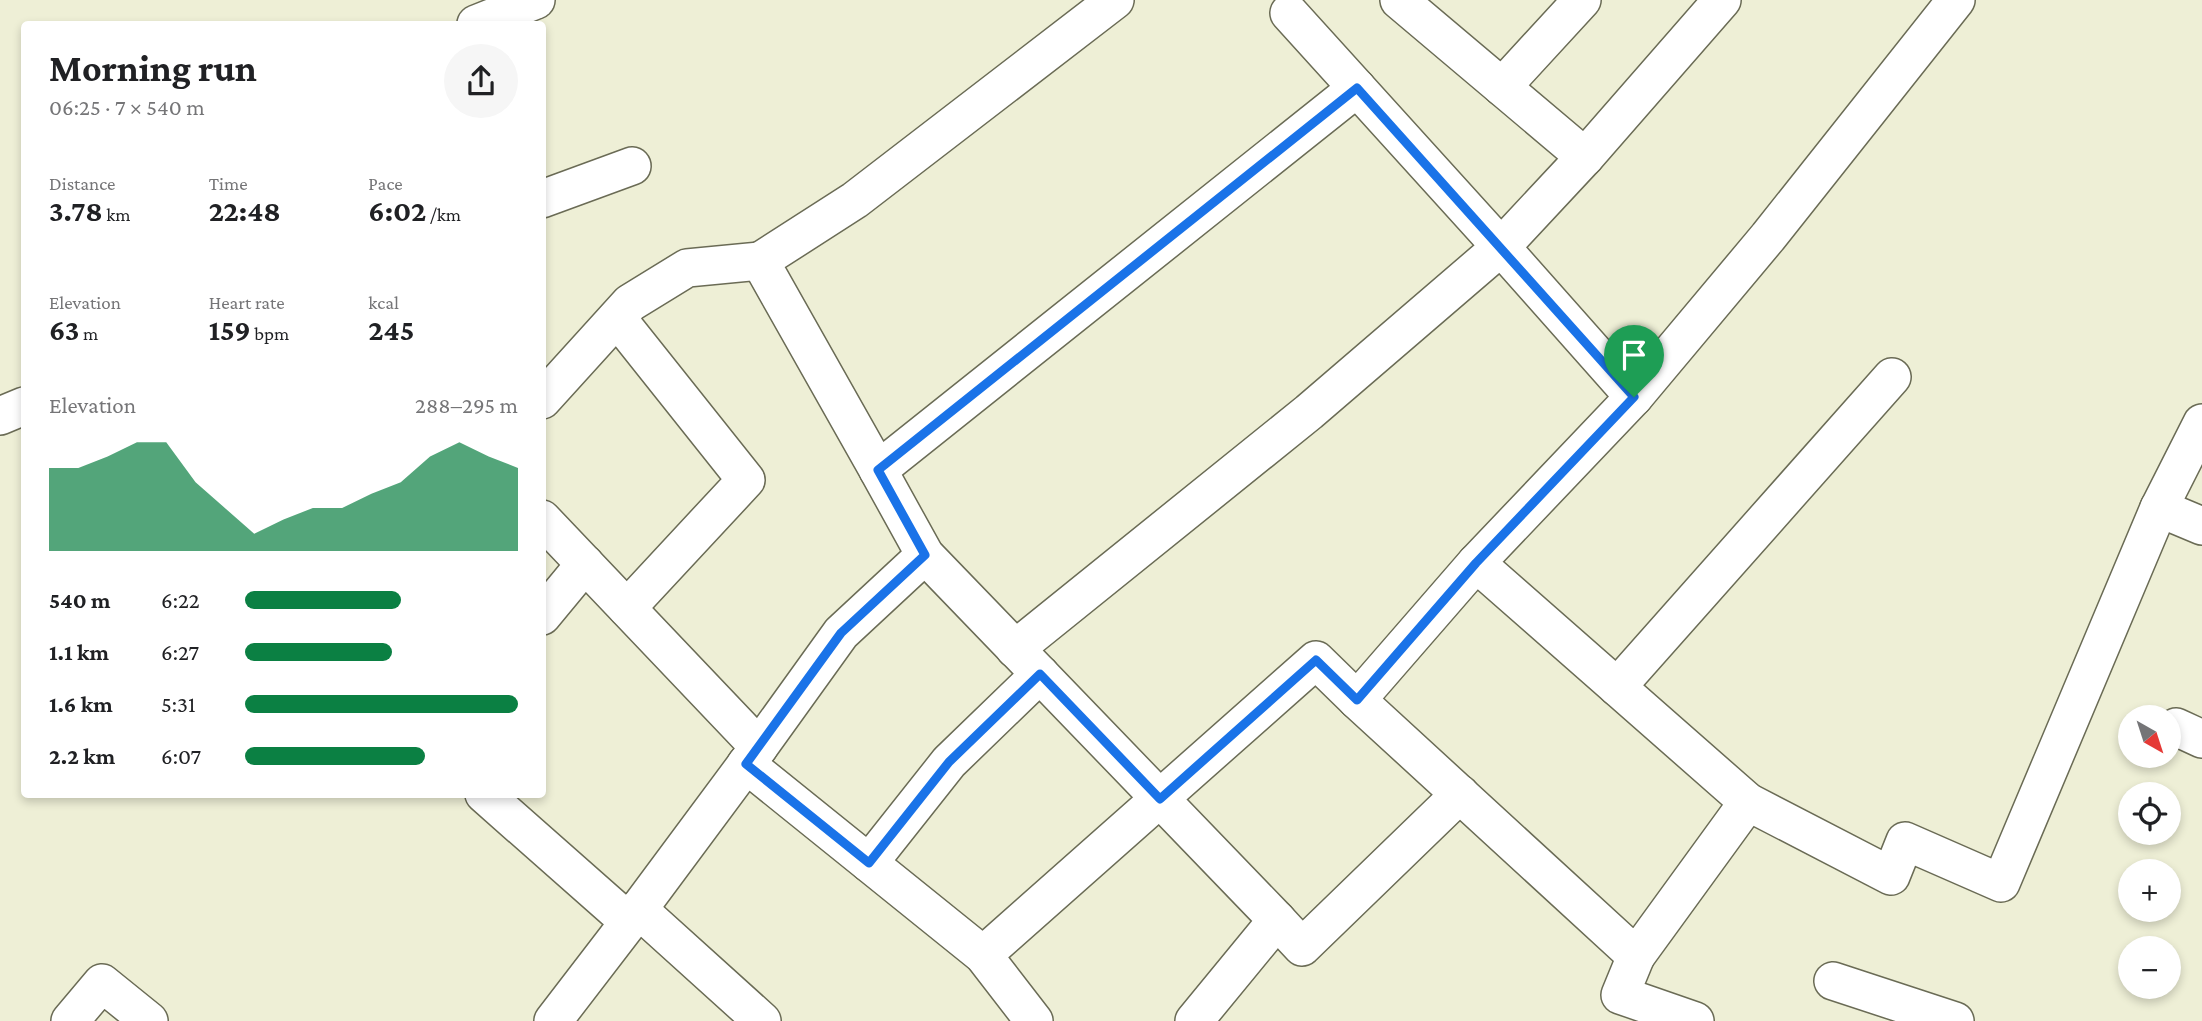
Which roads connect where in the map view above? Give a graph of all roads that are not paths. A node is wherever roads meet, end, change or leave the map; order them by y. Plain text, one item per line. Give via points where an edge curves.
1 (536, 0) edge
2 (1115, 0) edge
3 (1399, 0) edge
4 (1582, 0) edge
5 (1722, 0) edge
6 (1956, 0) edge
7 (1289, 13) dead end
8 (484, 21) edge
9 (1502, 87) junction
10 (1357, 88) junction
11 (1585, 157) junction
12 (632, 166) dead end
13 (546, 198) edge
14 (1501, 247) junction
15 (760, 261) junction
16 (617, 318) junction
17 (1892, 377) dead end
18 (546, 396) edge
19 (1634, 397) junction
20 (21, 407) edge
21 (0, 416) edge
22 (2202, 423) edge
23 (878, 470) junction
24 (2159, 508) junction
25 (546, 523) edge
26 (2202, 526) edge
27 (925, 555) junction
28 (1476, 563) junction
29 (585, 564) junction
30 (627, 608) junction
31 (546, 611) edge
32 (1028, 662) junction
33 (1617, 687) junction
34 (1357, 700) junction
35 (753, 756) junction
36 (1460, 794) junction
37 (489, 798) edge
38 (1160, 799) junction
39 (1748, 802) junction
40 (869, 863) junction
41 (634, 916) junction
42 (1277, 920) junction
43 (984, 955) junction
44 (1636, 956) junction
45 (1833, 981) dead end
46 (70, 1021) edge
47 (149, 1021) edge
48 (553, 1021) edge
49 (762, 1021) edge
50 (1034, 1021) edge
51 (1194, 1021) edge
52 (1695, 1021) edge
53 (1955, 1021) edge

1 - 8 street
2 - 15 street via 855,200
3 - 9 street
4 - 9 street
5 - 11 street
6 - 19 street
7 - 10 street
9 - 11 street
10 - 14 street
10 - 23 street
11 - 14 street
12 - 13 street
14 - 19 street
14 - 32 street
15 - 16 street via 687,268 630,303
15 - 23 street
16 - 18 street
16 - 30 street via 746,480
17 - 33 street
19 - 28 street
20 - 21 street
22 - 24 street
23 - 27 street
24 - 26 street
24 - 39 street via 2001,883 1905,841 1891,876
25 - 29 street
27 - 32 street
27 - 35 street via 841,633
28 - 33 street
28 - 34 street
29 - 30 street
29 - 31 street
30 - 35 street
32 - 38 street
32 - 40 street
33 - 39 street
34 - 36 street
34 - 38 street via 1316,660
35 - 40 street
35 - 41 street
36 - 42 street via 1302,947
36 - 44 street
37 - 41 street
38 - 42 street
38 - 43 street
39 - 44 street
40 - 43 street
41 - 48 street
41 - 49 street
42 - 51 street
43 - 50 street
44 - 52 street via 1620,995
45 - 53 street
46 - 47 street via 102,983

